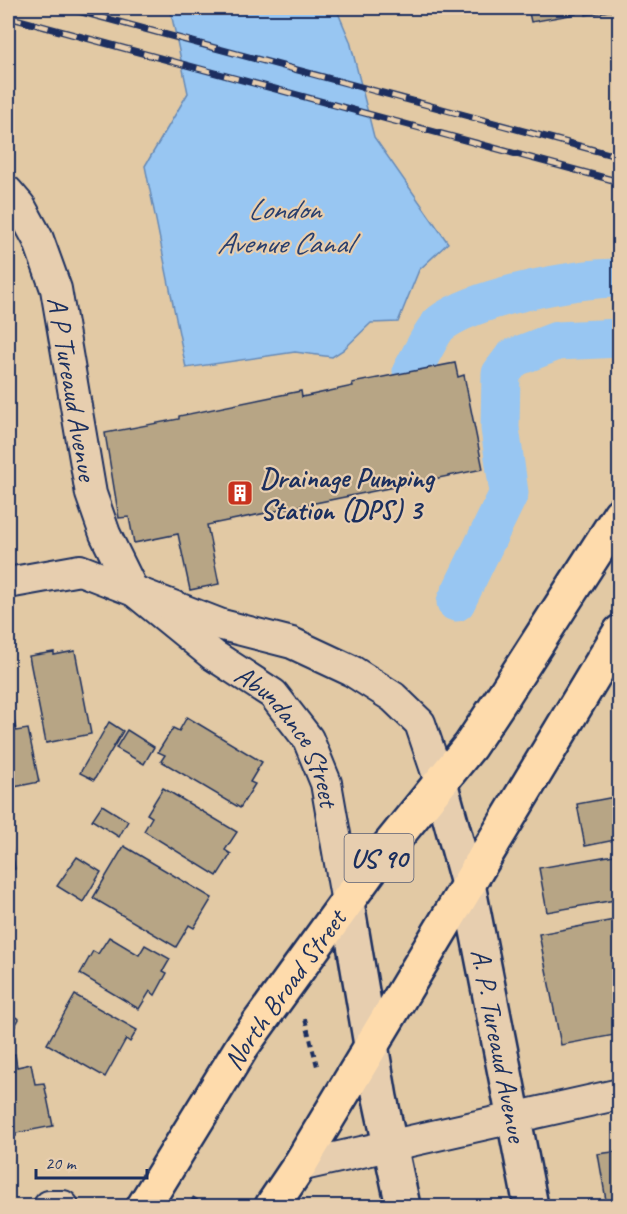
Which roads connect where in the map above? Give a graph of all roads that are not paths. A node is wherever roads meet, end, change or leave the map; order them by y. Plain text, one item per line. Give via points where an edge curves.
1 (8, 192) edge
2 (620, 514) edge
3 (8, 583) edge
4 (132, 589) junction
5 (620, 632) edge
6 (441, 782) junction
7 (468, 884) junction
8 (347, 903) junction
9 (372, 1045) junction
10 (620, 1094) edge
11 (514, 1118) junction
12 (391, 1144) junction
13 (299, 1166) junction
14 (49, 1206) edge
15 (63, 1206) edge
16 (144, 1206) edge
17 (272, 1206) edge
18 (403, 1206) edge
19 (531, 1206) edge

1 - 4 street, A P Tureaud Avenue via 38,239 56,289 91,494
2 - 6 main road, North Broad Street / US 90 via 470,746
3 - 4 street, Abundance Street via 80,570
4 - 6 street, Abundance Street via 222,625 292,643 361,677 393,698 420,723
4 - 8 street, Abundance Street via 213,655 273,694 308,739 326,783
5 - 7 main road
6 - 7 street, Abundance Street
6 - 8 main road, North Broad Street / US 90
7 - 9 main road
7 - 11 street, A. P. Tureaud Avenue
8 - 9 street, Abundance Street
8 - 16 main road, North Broad Street / US 90 via 243,1045
9 - 12 street
9 - 13 main road
10 - 11 street
11 - 12 street
11 - 19 street, A. P. Tureaud Avenue
12 - 13 street
12 - 18 street
13 - 17 main road
14 - 15 street

